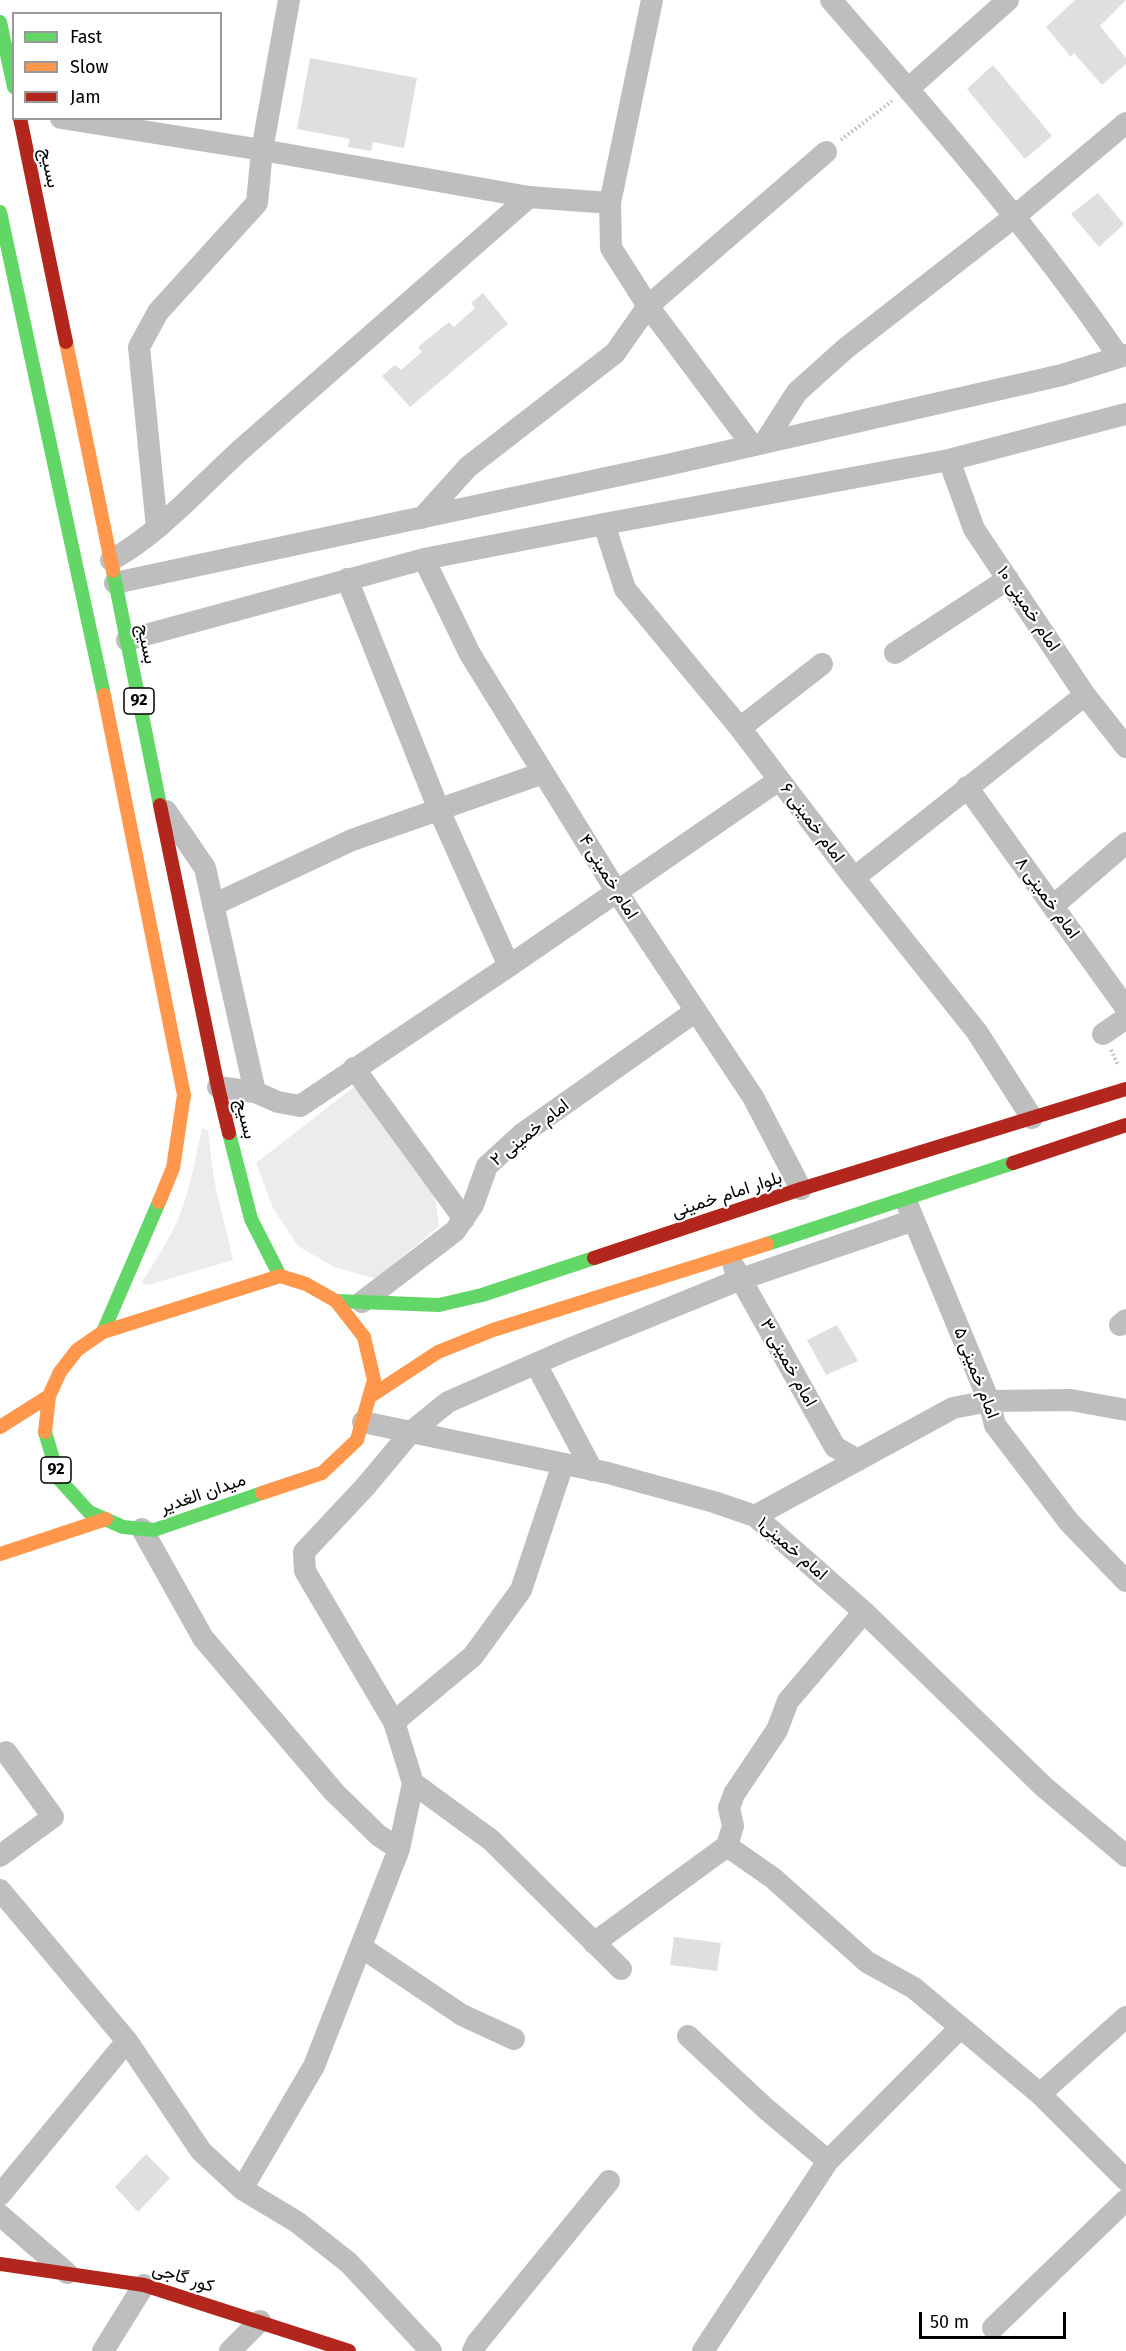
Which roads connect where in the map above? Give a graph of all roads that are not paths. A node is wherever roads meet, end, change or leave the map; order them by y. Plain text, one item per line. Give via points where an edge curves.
1 (289, 0) edge
2 (652, 0) edge
3 (831, 0) edge
4 (1008, 0) edge
5 (0, 22) edge
6 (12, 78) edge
7 (908, 89) junction
8 (20, 120) edge
9 (74, 120) edge
10 (1126, 123) edge
11 (262, 150) junction
12 (826, 152) road end
13 (529, 197) junction
14 (610, 203) junction
15 (0, 212) edge
16 (1014, 218) junction
17 (648, 306) junction
18 (1123, 356) edge
19 (1126, 414) edge
20 (759, 444) junction
21 (949, 460) junction
22 (422, 518) junction
23 (604, 524) junction
24 (157, 528) junction
25 (111, 560) junction
26 (424, 560) junction
27 (347, 579) junction
28 (1008, 579) junction
29 (115, 583) junction
30 (127, 640) junction
31 (896, 653) dead end
32 (822, 664) dead end
33 (1085, 694) junction
34 (740, 728) junction
35 (1126, 747) edge
36 (543, 773) junction
37 (779, 780) junction
38 (967, 787) junction
39 (160, 801) junction
40 (439, 810) junction
41 (1126, 843) edge
42 (854, 878) junction
43 (617, 892) junction
44 (213, 905) junction
45 (1053, 906) junction
46 (508, 966) junction
47 (1126, 1008) edge
48 (696, 1011) junction
49 (1126, 1018) edge
50 (1103, 1034) road end
51 (354, 1068) junction
52 (1126, 1089) edge
53 (201, 1091) junction
54 (255, 1092) junction
55 (1032, 1118) junction
56 (1126, 1125) edge
57 (801, 1189) junction
58 (910, 1210) junction
59 (464, 1218) junction
60 (728, 1256) junction
61 (280, 1276) junction
62 (741, 1279) junction
63 (336, 1301) junction
64 (362, 1302) junction
65 (103, 1332) junction
66 (536, 1364) junction
67 (49, 1396) junction
68 (371, 1396) junction
69 (989, 1401) junction
70 (1126, 1410) edge
71 (363, 1422) junction
72 (0, 1427) edge
73 (411, 1432) junction
74 (858, 1460) junction
75 (563, 1464) junction
76 (592, 1470) junction
77 (755, 1516) junction
78 (106, 1519) junction
79 (142, 1529) junction
80 (0, 1554) edge
81 (1126, 1581) edge
82 (864, 1612) junction
83 (394, 1722) junction
84 (6, 1752) dead end
85 (413, 1783) junction
86 (727, 1846) junction
87 (399, 1849) junction
88 (1126, 1856) edge
89 (0, 1857) edge
90 (0, 1890) edge
91 (594, 1943) junction
92 (361, 1947) junction
93 (621, 1969) dead end
94 (1126, 2017) edge
95 (960, 2028) junction
96 (688, 2036) dead end
97 (514, 2039) dead end
98 (127, 2041) junction
99 (1040, 2094) junction
100 (828, 2161) junction
101 (1126, 2180) edge
102 (609, 2181) dead end
103 (242, 2189) junction
104 (0, 2195) edge
105 (1126, 2200) edge
106 (0, 2215) edge
107 (0, 2264) edge
108 (68, 2274) junction
109 (144, 2285) junction
110 (260, 2321) junction
111 (993, 2328) dead end
112 (103, 2351) edge
113 (230, 2351) edge
114 (349, 2351) edge
115 (431, 2351) edge
116 (473, 2351) edge
117 (703, 2351) edge

1 - 11 street
2 - 14 street
3 - 7 street
4 - 7 street
5 - 6 main road
7 - 16 street
8 - 25 main road, بسیج / 92
9 - 11 street
10 - 16 street
11 - 13 street
11 - 24 street via 257,203 158,312 139,347
12 - 17 street
13 - 14 street
13 - 24 street
14 - 17 street via 611,248
15 - 53 main road, بسیج / 92 via 94,646
16 - 18 street
16 - 20 street via 845,349 797,392
17 - 20 street
17 - 22 street via 615,354 468,467
18 - 20 street via 1062,375
19 - 21 street
20 - 22 street
21 - 23 street
21 - 28 street, امام خمینی ۱۰ via 974,529
22 - 29 street
23 - 26 street
23 - 34 street, امام خمینی ۶ via 625,589
24 - 25 street
25 - 29 main road, بسیج / 92
26 - 27 street
26 - 36 street, امام خمینی ۴ via 470,654
27 - 30 street
27 - 40 street
28 - 31 street
28 - 33 street, امام خمینی ۱۰
29 - 30 main road, بسیج / 92
30 - 39 main road, بسیج / 92
32 - 34 street
33 - 35 street, امام خمینی ۱۰
33 - 38 street
34 - 37 street, امام خمینی ۶
36 - 40 street
36 - 43 street, امام خمینی ۴
37 - 42 street, امام خمینی ۶
37 - 43 street
38 - 42 street
38 - 45 street, امام خمینی ۸
39 - 44 street via 205,868
39 - 53 main road, بسیج / 92
40 - 44 street via 352,840
40 - 46 street
41 - 45 street
42 - 55 street, امام خمینی ۶ via 977,1032
43 - 46 street
43 - 48 street, امام خمینی ۴
44 - 54 street
45 - 47 street, امام خمینی ۸
46 - 51 street
48 - 57 street, امام خمینی ۴ via 753,1097
48 - 59 street, امام خمینی ۲ via 522,1134 487,1166
49 - 50 street
51 - 54 street via 300,1106
51 - 59 street
52 - 55 main road, بلوار امام خمینی
53 - 54 street
53 - 61 main road, بسیج / 92 via 251,1219
53 - 65 main road, بسیج / 92 via 173,1168
55 - 57 main road, بلوار امام خمینی
56 - 58 main road
57 - 64 main road, بلوار امام خمینی via 482,1295 439,1305
58 - 60 main road
58 - 62 street
58 - 69 street, امام خمینی ۵
59 - 64 street, امام خمینی ۲ via 455,1231
60 - 62 street, امام خمینی ۳
60 - 68 main road via 493,1330 438,1352
61 - 63 main road, میدان الغدیر / 92 via 306,1284
61 - 65 main road, میدان الغدیر / 92
62 - 66 street
62 - 74 street, امام خمینی ۳ via 835,1447
63 - 64 main road, بلوار امام خمینی
63 - 68 main road, میدان الغدیر / 92 via 364,1337 374,1380
65 - 67 main road, میدان الغدیر / 92 via 77,1350 60,1372
66 - 73 street via 448,1402
66 - 76 street
67 - 72 main road
67 - 78 main road, میدان الغدیر / 92 via 45,1433 59,1479 89,1512
68 - 71 main road, میدان الغدیر / 92
69 - 70 street via 1071,1400
69 - 74 street via 953,1408
69 - 81 street, امام خمینی ۵ via 995,1425 1069,1522
71 - 73 street, امام خمینی۱
71 - 79 main road, میدان الغدیر / 92 via 357,1440 322,1473 154,1530
73 - 75 street, امام خمینی۱
73 - 83 street via 303,1552 305,1571
74 - 77 street
75 - 76 street, امام خمینی۱
75 - 83 street via 521,1590 473,1656
76 - 77 street, امام خمینی۱
77 - 82 street, امام خمینی۱
78 - 79 main road, میدان الغدیر / 92 via 123,1527
78 - 80 main road
79 - 87 street via 203,1638 334,1792 378,1835
82 - 86 street via 788,1701 777,1730 734,1794 729,1808 733,1826
82 - 88 street, امام خمینی۱ via 1044,1787
83 - 85 street
84 - 89 street via 53,1816
85 - 87 street
85 - 91 street via 491,1840
86 - 91 street
86 - 95 street via 772,1878 867,1962 914,1988
87 - 92 street
90 - 98 street
91 - 93 street
92 - 97 street via 462,2015
92 - 103 street via 314,2066
94 - 99 street
95 - 99 street
95 - 100 street
96 - 100 street
98 - 103 street via 201,2151
98 - 104 street
99 - 101 street
100 - 117 street
102 - 116 street
103 - 115 street via 297,2222 349,2264
105 - 111 street
106 - 108 street
107 - 108 main road, کور گاجی
108 - 109 main road, کور گاجی
109 - 110 main road, کور گاجی
109 - 112 street
110 - 113 street
110 - 114 main road, کور گاجی

